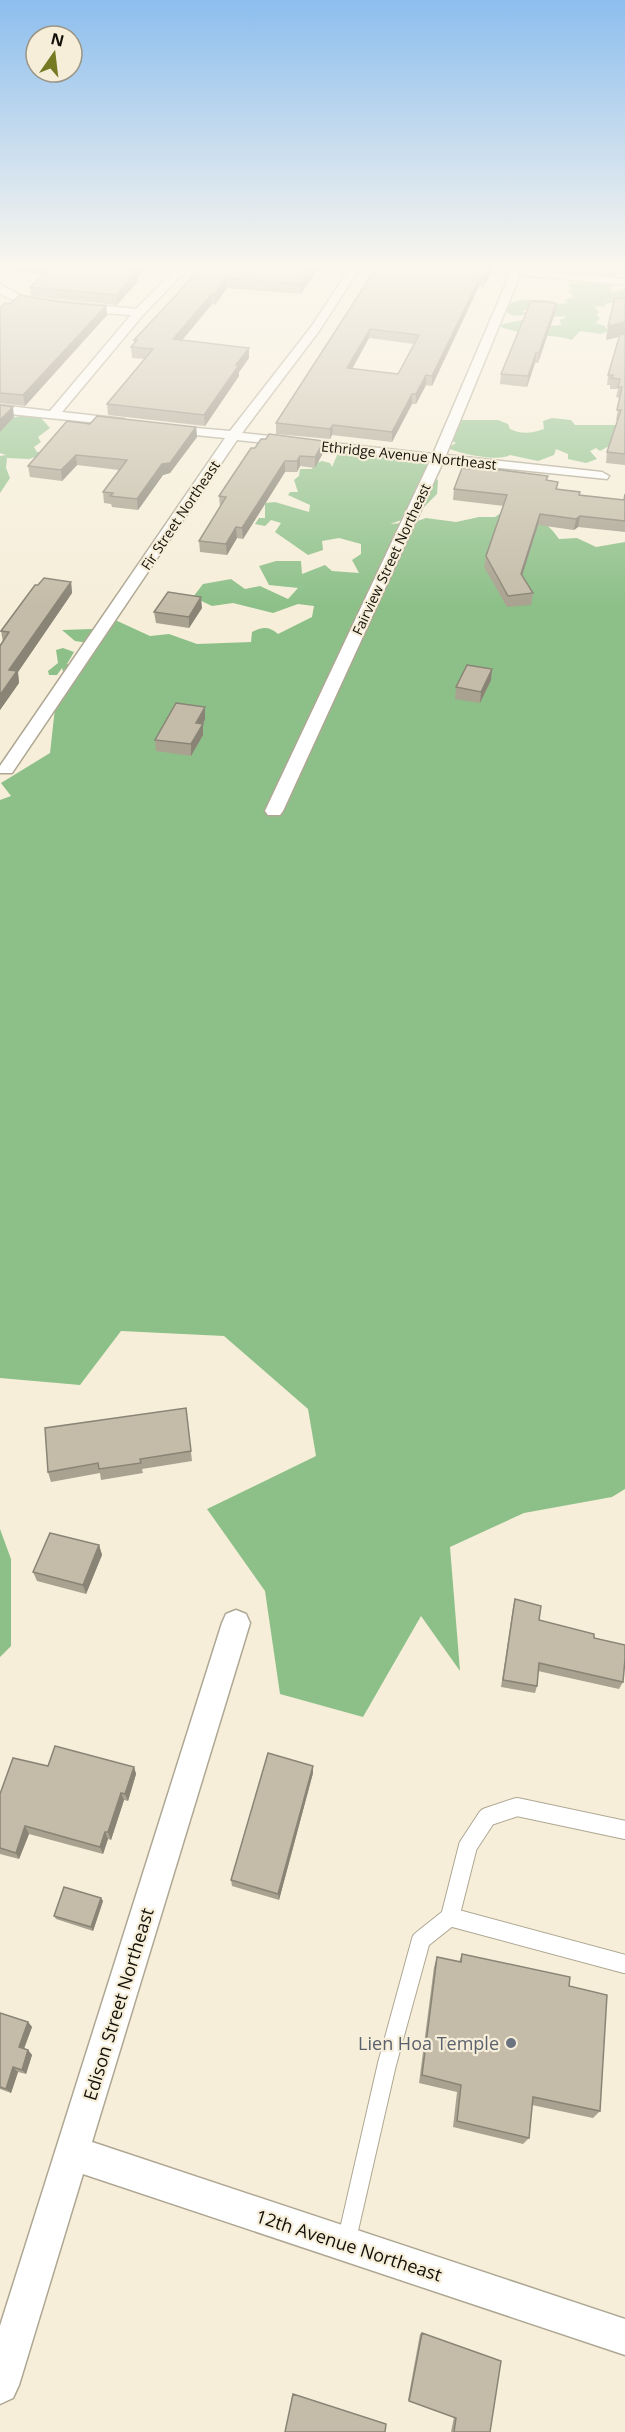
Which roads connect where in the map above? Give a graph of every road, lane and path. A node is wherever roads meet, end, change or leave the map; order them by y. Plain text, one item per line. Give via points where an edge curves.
1 (84, 378) edge
2 (277, 378) edge
3 (470, 378) edge
4 (0, 409) edge
5 (53, 415) junction
6 (132, 424) edge
7 (154, 427) edge
8 (233, 436) junction
9 (436, 459) junction
10 (603, 476) dead end
11 (6, 769) dead end
12 (274, 812) dead end
13 (236, 1623) dead end
14 (625, 1830) edge
15 (450, 1917) junction
16 (625, 1964) edge
17 (72, 2153) junction
18 (346, 2244) junction
19 (625, 2337) edge
20 (0, 2385) edge

1 - 5 street
2 - 8 street, Fir Street Northeast
3 - 9 street, Fairview Street Northeast
4 - 5 street
5 - 6 street
7 - 8 street, Ethridge Avenue Northeast
8 - 9 street, Ethridge Avenue Northeast
8 - 11 street, Fir Street Northeast
9 - 10 street, Ethridge Avenue Northeast
9 - 12 street, Fairview Street Northeast
13 - 17 street, Edison Street Northeast
14 - 15 lane via 517,1807 487,1817 468,1846
15 - 16 lane
15 - 18 lane via 422,1940 387,2064
17 - 18 street, 12th Avenue Northeast
17 - 20 street, Edison Street Northeast
18 - 19 street, 12th Avenue Northeast

